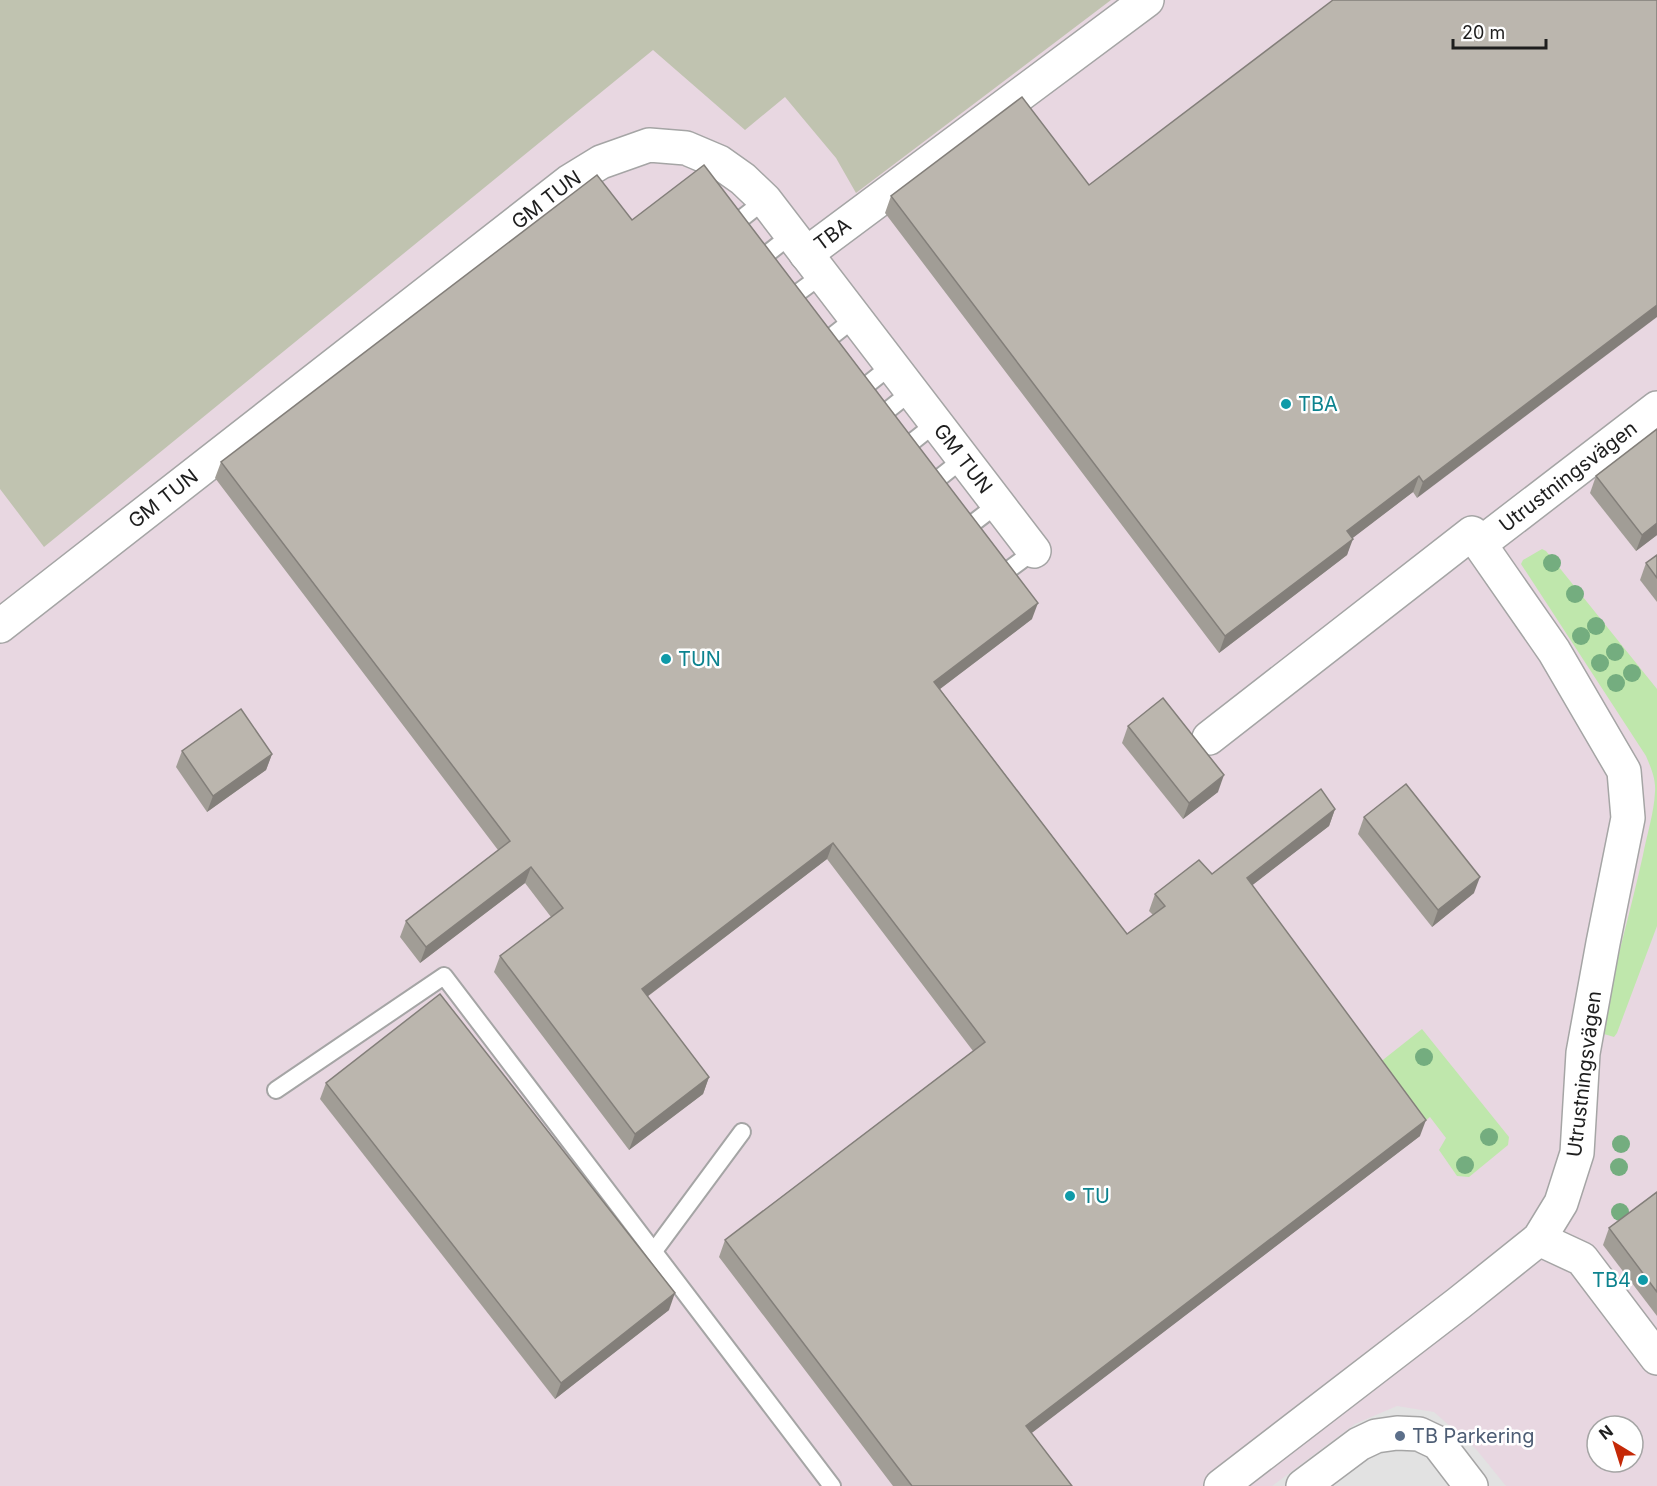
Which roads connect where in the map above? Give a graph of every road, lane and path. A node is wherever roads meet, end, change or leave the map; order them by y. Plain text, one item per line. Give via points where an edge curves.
1 (1147, 0) edge
2 (765, 200) junction
3 (732, 226) edge
4 (807, 254) junction
5 (758, 261) edge
6 (788, 300) edge
7 (855, 318) junction
8 (822, 344) edge
9 (891, 365) junction
10 (912, 391) junction
11 (858, 392) edge
12 (1657, 408) edge
13 (878, 418) edge
14 (936, 423) junction
15 (902, 450) edge
16 (963, 459) junction
17 (930, 486) edge
18 (998, 504) junction
19 (964, 530) edge
20 (1476, 539) junction
21 (1034, 551) joint
22 (999, 577) edge
23 (0, 626) edge
24 (1209, 738) dead end
25 (276, 1090) dead end
26 (742, 1132) dead end
27 (1539, 1239) junction
28 (654, 1251) junction
29 (1657, 1358) edge
30 (832, 1486) edge
31 (1221, 1486) edge
32 (1304, 1486) edge
33 (1472, 1486) edge

1 - 4 street, TBA
2 - 3 lane
2 - 4 street, GM TUN
2 - 23 street, GM TUN via 719,162 686,148 649,145 601,162 570,181
4 - 5 lane
4 - 6 lane
4 - 7 street, GM TUN
7 - 8 lane
7 - 9 street, GM TUN
9 - 10 street, GM TUN
9 - 11 lane
10 - 13 lane
10 - 14 street, GM TUN
12 - 20 street, Utrustningsvägen
14 - 15 lane
14 - 16 street, GM TUN
16 - 17 lane
16 - 18 street, GM TUN
18 - 19 lane
18 - 21 street, GM TUN
20 - 24 street
20 - 27 street, Utrustningsvägen via 1554,651 1624,771 1628,818 1583,1053 1577,1153 1561,1203
21 - 22 lane
25 - 28 lane via 444,976
26 - 28 lane
27 - 29 street via 1582,1259
27 - 31 street, Utrustningsvägen
28 - 30 lane
32 - 33 street via 1359,1444 1397,1433 1419,1434 1438,1443

